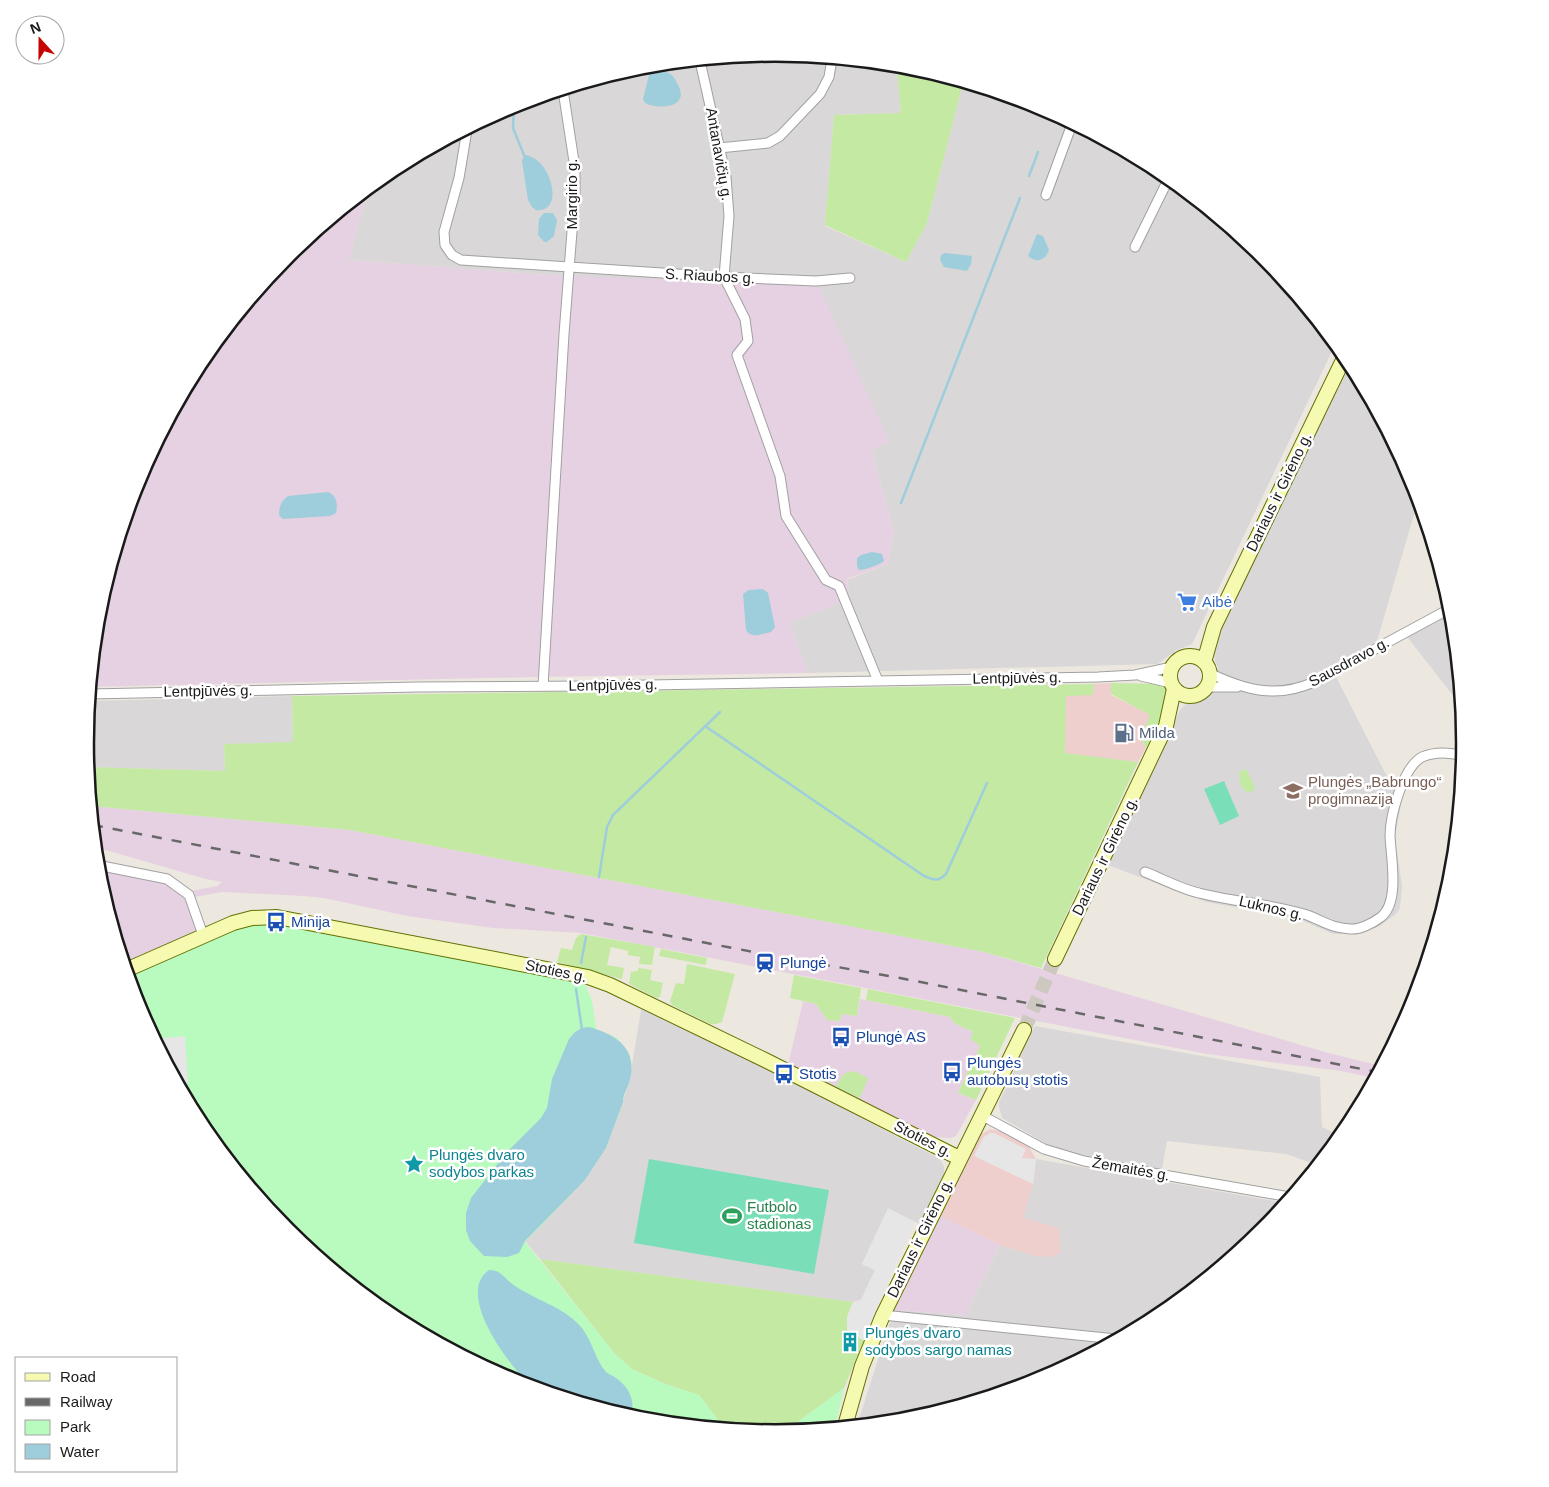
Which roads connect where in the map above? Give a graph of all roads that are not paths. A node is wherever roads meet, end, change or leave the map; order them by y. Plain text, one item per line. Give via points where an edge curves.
1 (831, 65) edge
2 (701, 67) edge
3 (564, 97) edge
4 (1070, 130) edge
5 (466, 137) edge
6 (720, 148) junction
7 (1165, 186) edge
8 (1046, 195) dead end
9 (1135, 247) dead end
10 (569, 268) junction
11 (724, 277) junction
12 (850, 278) dead end
13 (1341, 365) edge
14 (1442, 613) edge
15 (1172, 667) junction
16 (1203, 669) junction
17 (1135, 674) junction
18 (878, 681) junction
19 (543, 686) junction
20 (1173, 686) junction
21 (1242, 687) junction
22 (95, 694) edge
23 (1189, 696) junction
24 (1166, 726) junction
25 (1456, 754) edge
26 (105, 867) edge
27 (1146, 872) dead end
28 (203, 935) junction
29 (1055, 959) tunnel mouth
30 (132, 967) edge
31 (1024, 1030) tunnel mouth
32 (981, 1116) junction
33 (959, 1158) junction
34 (1284, 1196) edge
35 (883, 1315) junction
36 (1097, 1343) edge
37 (847, 1420) edge

1 - 6 street via 820,94 780,136 768,143
2 - 6 street, Antanavičių g.
3 - 10 street, Margirio g. via 575,168
4 - 8 street
5 - 10 street, S. Riaubos g. via 459,178 444,232 445,245 452,255 461,260
6 - 11 street, Antanavičių g. via 729,216
7 - 9 street
10 - 11 street, S. Riaubos g.
10 - 19 street, Margirio g.
11 - 12 street, S. Riaubos g. via 816,281
11 - 18 street via 745,319 748,341 737,355 780,476 786,516 826,580 839,586
13 - 16 main road, Dariaus ir Girėno g. via 1214,627
14 - 21 street, Sausdravo g. via 1303,687 1278,692
15 - 16 main road, Dariaus ir Girėno g. via 1180,659
15 - 17 street, Lentpjūvės g.
15 - 20 main road, Dariaus ir Girėno g.
16 - 21 street, Sausdravo g.
16 - 21 street, Sausdravo g.
16 - 23 main road, Dariaus ir Girėno g. via 1199,694
17 - 18 street, Lentpjūvės g.
17 - 20 street, Lentpjūvės g.
18 - 19 street, Lentpjūvės g.
19 - 22 street, Lentpjūvės g.
20 - 23 main road
20 - 24 main road, Dariaus ir Girėno g.
23 - 24 main road, Dariaus ir Girėno g.
24 - 29 main road, Dariaus ir Girėno g.
25 - 27 street, Luknos g. via 1435,753 1421,758 1411,768 1401,787 1390,834 1390,904 1382,916 1366,926 1352,929 1331,926 1307,915 1197,893
26 - 28 street via 167,879 189,895
28 - 30 main road, Stoties g.
28 - 33 main road, Stoties g. via 242,920 277,917 588,977 767,1061
31 - 32 main road, Dariaus ir Girėno g.
32 - 33 main road, Dariaus ir Girėno g.
32 - 34 street, Žemaitės g. via 1044,1149 1084,1161
33 - 35 main road, Dariaus ir Girėno g.
35 - 36 street
35 - 37 main road, Dariaus ir Girėno g. via 862,1366

